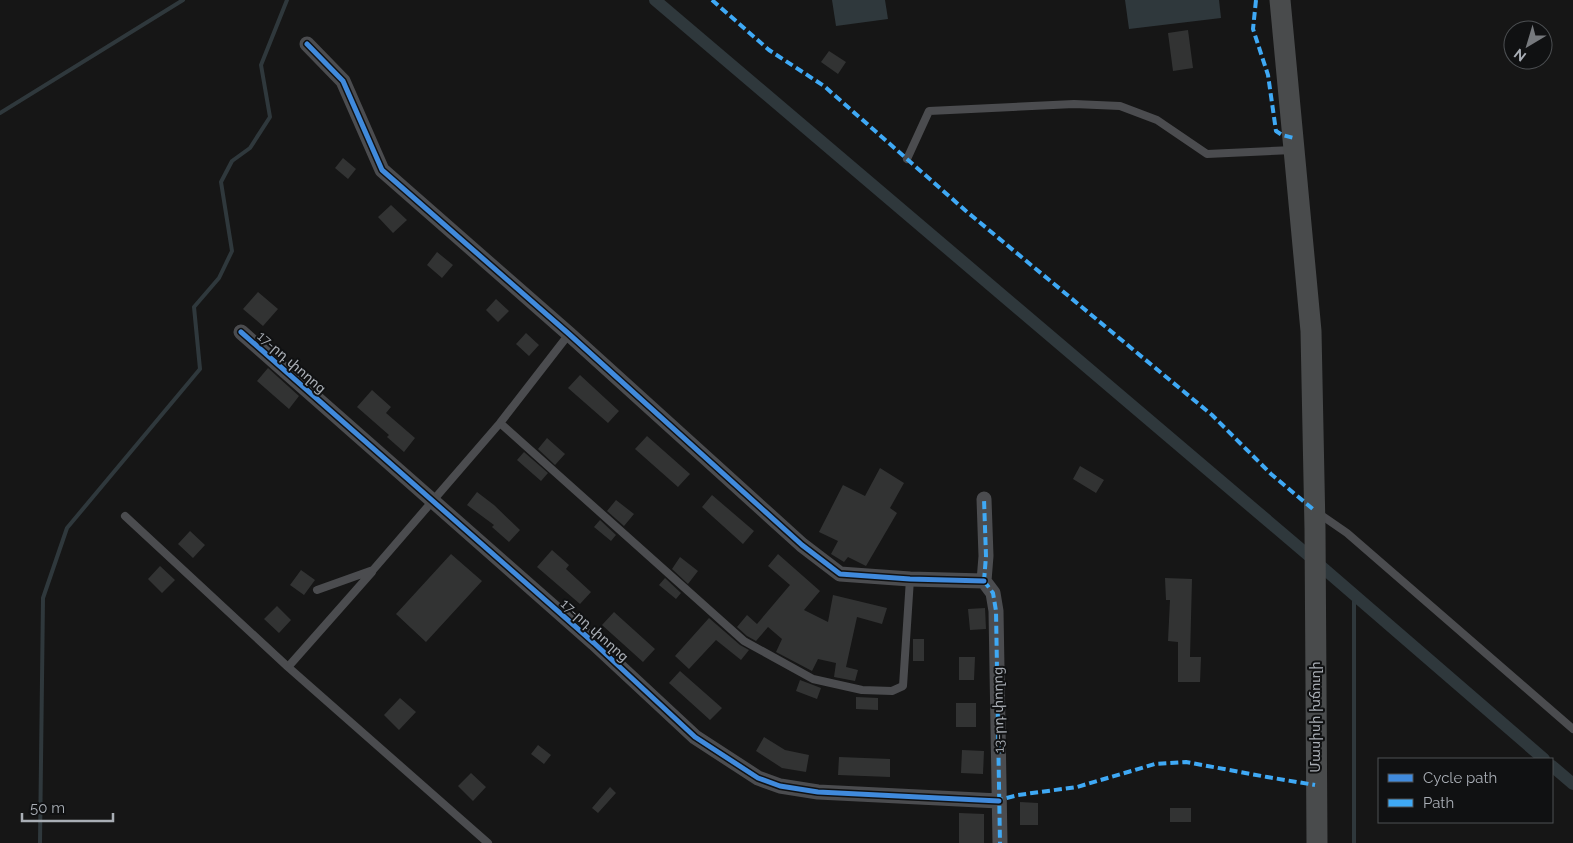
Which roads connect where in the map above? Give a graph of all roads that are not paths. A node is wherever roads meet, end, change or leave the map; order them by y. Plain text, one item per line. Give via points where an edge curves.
1 (1280, 0) edge
2 (308, 44) dead end
3 (1295, 150) junction
4 (907, 159) dead end
5 (241, 332) dead end
6 (570, 334) junction
7 (500, 423) junction
8 (984, 499) dead end
9 (433, 502) junction
10 (125, 516) dead end
11 (1315, 520) junction
12 (373, 570) junction
13 (910, 579) junction
14 (984, 581) junction
15 (317, 590) dead end
16 (288, 667) junction
17 (1573, 729) edge
18 (999, 801) junction
19 (488, 843) edge
20 (1000, 843) edge
21 (1317, 843) edge

1 - 3 main road, Մասիսի խճուղի
2 - 6 street via 343,81 382,170
3 - 4 lane via 1207,154 1158,120 1120,106 1074,104 929,111
3 - 11 main road, Մասիսի խճուղի via 1311,331
5 - 9 street, 17-րդ փողոց
6 - 7 lane
6 - 13 street via 802,545 840,574
7 - 9 lane
7 - 13 lane via 744,641 813,679 862,690 892,691 903,686
8 - 14 street
9 - 12 lane
9 - 18 street, 17-րդ փողոց via 594,643 695,737 758,778 780,786 818,792
10 - 16 lane
11 - 17 lane via 1347,533
11 - 21 main road, Մասիսի խճուղի
12 - 15 lane
12 - 16 lane
13 - 14 street
14 - 18 street, 13-րդ փողոց via 993,593 996,611
16 - 19 lane
18 - 20 street, 13-րդ փողոց

